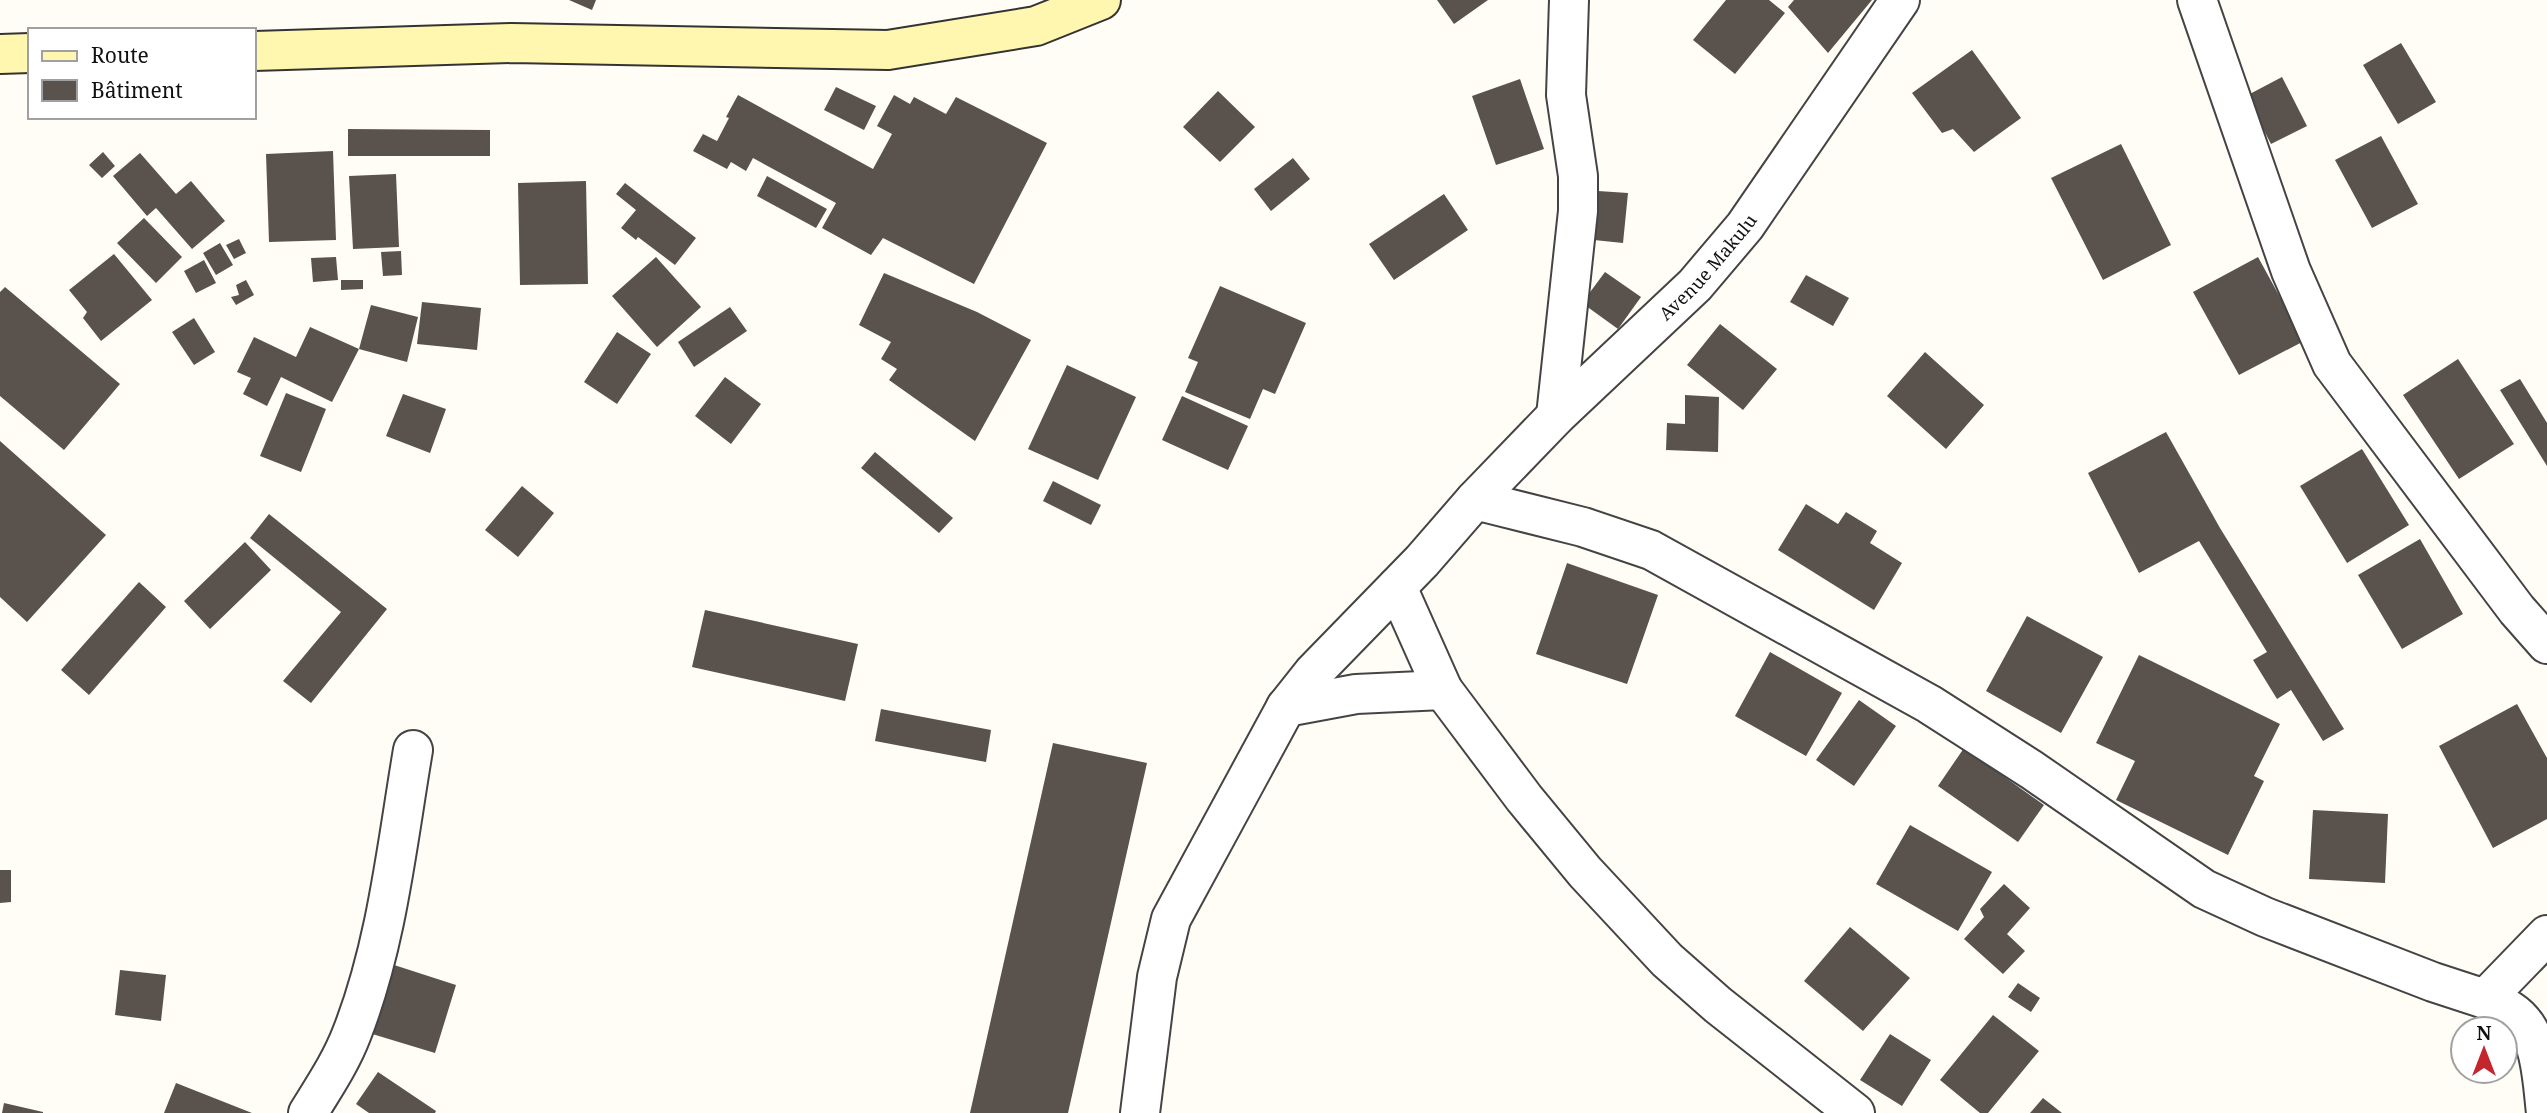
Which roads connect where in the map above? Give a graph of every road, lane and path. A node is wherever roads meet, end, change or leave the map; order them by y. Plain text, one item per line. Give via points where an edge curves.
1 (1101, 0) edge
2 (1569, 0) edge
3 (1900, 0) edge
4 (2197, 0) edge
5 (256, 51) edge
6 (28, 53) edge
7 (0, 54) edge
8 (1556, 416) junction
9 (1475, 500) junction
10 (1396, 587) junction
11 (2547, 645) edge
12 (1443, 690) junction
13 (1286, 707) junction
14 (413, 750) dead end
15 (2547, 935) edge
16 (2485, 999) junction
17 (317, 1110) edge
18 (1140, 1113) edge
19 (1855, 1113) edge
20 (2546, 1113) edge

1 - 5 main road via 1035,26 888,50 512,43
2 - 8 street via 1566,95 1578,176 1578,211
3 - 8 street, Avenue Makulu via 1745,226 1695,285
4 - 11 street via 2291,271 2332,365
6 - 7 main road
8 - 9 street, Avenue Makulu
9 - 10 street, Avenue Makulu
9 - 16 street via 1583,527 1651,550 1929,704 2204,889 2265,917
10 - 12 street
10 - 13 street, Avenue Makulu
12 - 13 street via 1369,692
12 - 19 street via 1585,872 1667,960
13 - 18 street, Avenue Makulu via 1171,919 1157,977
14 - 17 street via 370,980 352,1034
15 - 16 street
16 - 20 street via 2512,1011 2529,1031 2540,1065

